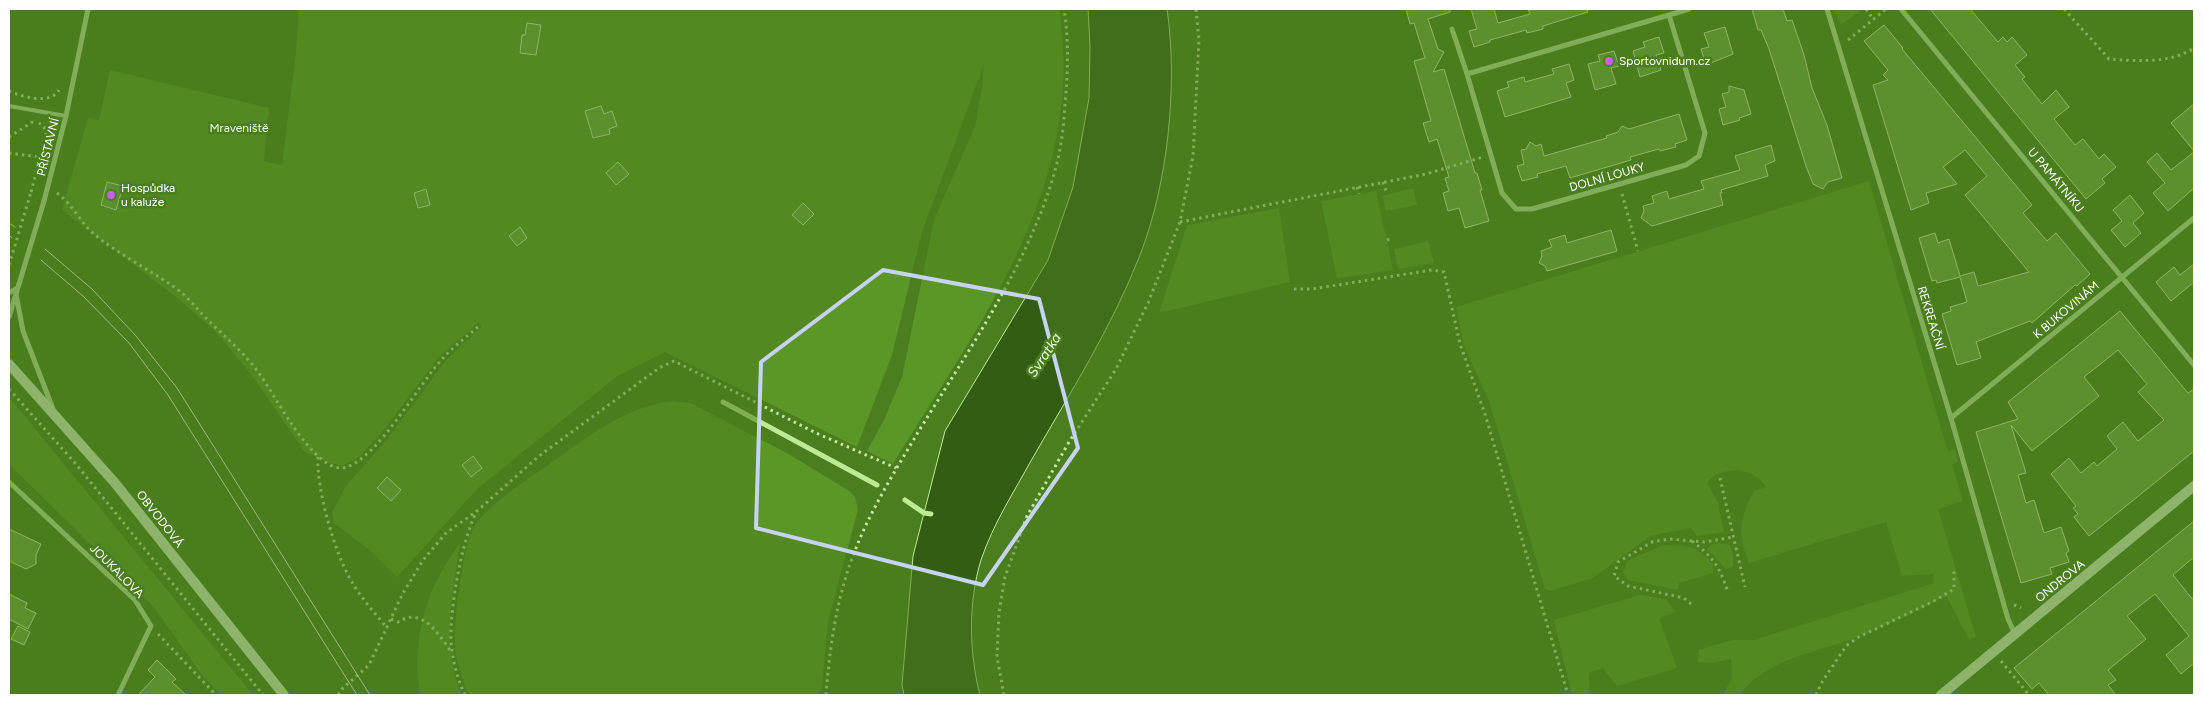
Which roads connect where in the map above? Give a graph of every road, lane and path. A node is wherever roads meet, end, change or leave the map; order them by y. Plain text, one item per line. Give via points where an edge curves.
1 (88, 9) edge
2 (1064, 9) edge
3 (1196, 9) edge
4 (1689, 9) edge
5 (1827, 9) edge
6 (1866, 9) edge
7 (1886, 9) edge
8 (1901, 9) edge
9 (2064, 9) edge
10 (1669, 15) junction
11 (1873, 19) junction
12 (1452, 29) dead end
13 (1844, 33) dead end
14 (1847, 41) junction
15 (1839, 48) junction
16 (2194, 48) edge
17 (1467, 74) junction
18 (60, 87) dead end
19 (9, 91) edge
20 (9, 106) edge
21 (66, 116) junction
22 (25, 120) dead end
23 (34, 121) junction
24 (9, 136) edge
25 (9, 153) edge
26 (1490, 155) junction
27 (40, 157) junction
28 (1383, 182) junction
29 (1618, 184) junction
30 (48, 187) junction
31 (1357, 187) junction
32 (1360, 194) dead end
33 (1387, 194) dead end
34 (2194, 218) edge
35 (1180, 222) junction
36 (1392, 238) dead end
37 (1387, 240) dead end
38 (1638, 250) dead end
39 (9, 265) edge
40 (2123, 276) junction
41 (18, 286) junction
42 (1294, 289) dead end
43 (9, 293) edge
44 (16, 294) junction
45 (9, 317) edge
46 (480, 325) dead end
47 (9, 364) edge
48 (2194, 365) edge
49 (9, 389) edge
50 (55, 414) junction
51 (1951, 418) junction
52 (318, 456) junction
53 (896, 468) junction
54 (1720, 478) dead end
55 (9, 482) edge
56 (2194, 486) edge
57 (477, 510) junction
58 (1733, 537) junction
59 (1691, 540) junction
60 (1954, 571) dead end
61 (1745, 587) dead end
62 (1728, 592) dead end
63 (1691, 604) dead end
64 (391, 619) junction
65 (151, 626) junction
66 (387, 628) junction
67 (2015, 634) junction
68 (1992, 653) junction
69 (452, 654) junction
70 (118, 695) edge
71 (216, 695) edge
72 (264, 695) edge
73 (284, 695) edge
74 (338, 695) edge
75 (465, 695) edge
76 (826, 695) edge
77 (1004, 695) edge
78 (1568, 695) edge
79 (1816, 695) edge
80 (1941, 695) edge
81 (2029, 695) edge

1 - 21 street, PŘÍSTAVNÍ
2 - 53 path via 1068,78 1058,159 1047,194 1011,276
3 - 35 path via 1199,40 1192,156
4 - 10 street
5 - 15 street, REKREAČNÍ
6 - 11 path
7 - 11 path
8 - 40 street, U PAMÁTNÍKU
9 - 16 path via 2109,59 2164,60
10 - 17 street
10 - 29 street, DOLNÍ LOUKY via 1704,133 1699,156 1686,165
11 - 14 path
12 - 17 street, DOLNÍ LOUKY
13 - 14 path
14 - 15 path
15 - 51 street, REKREAČNÍ
17 - 26 street, DOLNÍ LOUKY
18 - 19 path via 54,97 45,98
20 - 21 lane
21 - 30 street, PŘÍSTAVNÍ
22 - 23 path
23 - 24 path
23 - 27 path via 44,127 46,135
25 - 27 path
26 - 28 path via 1426,174
26 - 29 street, DOLNÍ LOUKY via 1502,194 1516,209 1532,209
27 - 39 path, bridge
28 - 31 path
28 - 33 path
29 - 38 path
30 - 41 street, PŘÍSTAVNÍ, bridge
30 - 52 path via 67,201 92,233 189,299 257,369 299,435
31 - 32 path
31 - 35 path
34 - 40 street, K BUKOVINÁM
35 - 77 path via 1148,303 1116,369 1027,516 1005,577 999,612 997,657
36 - 37 path
40 - 48 street, U PAMÁTNÍKU
40 - 51 street, K BUKOVINÁM
41 - 43 street
41 - 44 street, PŘÍSTAVNÍ
42 - 78 path via 1432,270 1444,272 1460,344 1485,414
44 - 45 street, PŘÍSTAVNÍ
44 - 50 street, PŘÍSTAVNÍ via 23,331
46 - 52 path via 444,357 388,431 358,462 336,468
47 - 50 main road, OBVODOVÁ
49 - 72 path via 74,463
50 - 73 main road, OBVODOVÁ via 115,483
51 - 67 street, REKREAČNÍ
52 - 66 path via 319,480 336,545 351,582
53 - 57 path via 816,433 674,361 604,406
53 - 76 path via 856,547 838,603
54 - 58 path
55 - 65 street, JOUKALOVA via 135,600
56 - 67 main road, ONDROVA
57 - 64 path via 446,533 423,560
57 - 69 path via 464,543 451,637
58 - 59 path via 1706,542
58 - 61 path
59 - 62 path via 1720,568
59 - 63 path via 1652,542 1618,562 1614,576 1628,586 1684,598
60 - 79 path via 1954,589 1859,636 1846,646
64 - 66 path
64 - 69 path via 398,622 416,616 423,619 434,628
65 - 70 street
65 - 71 path
66 - 74 path via 368,665
67 - 68 main road, ONDROVA
68 - 80 main road, ONDROVA
68 - 81 path
69 - 75 path

